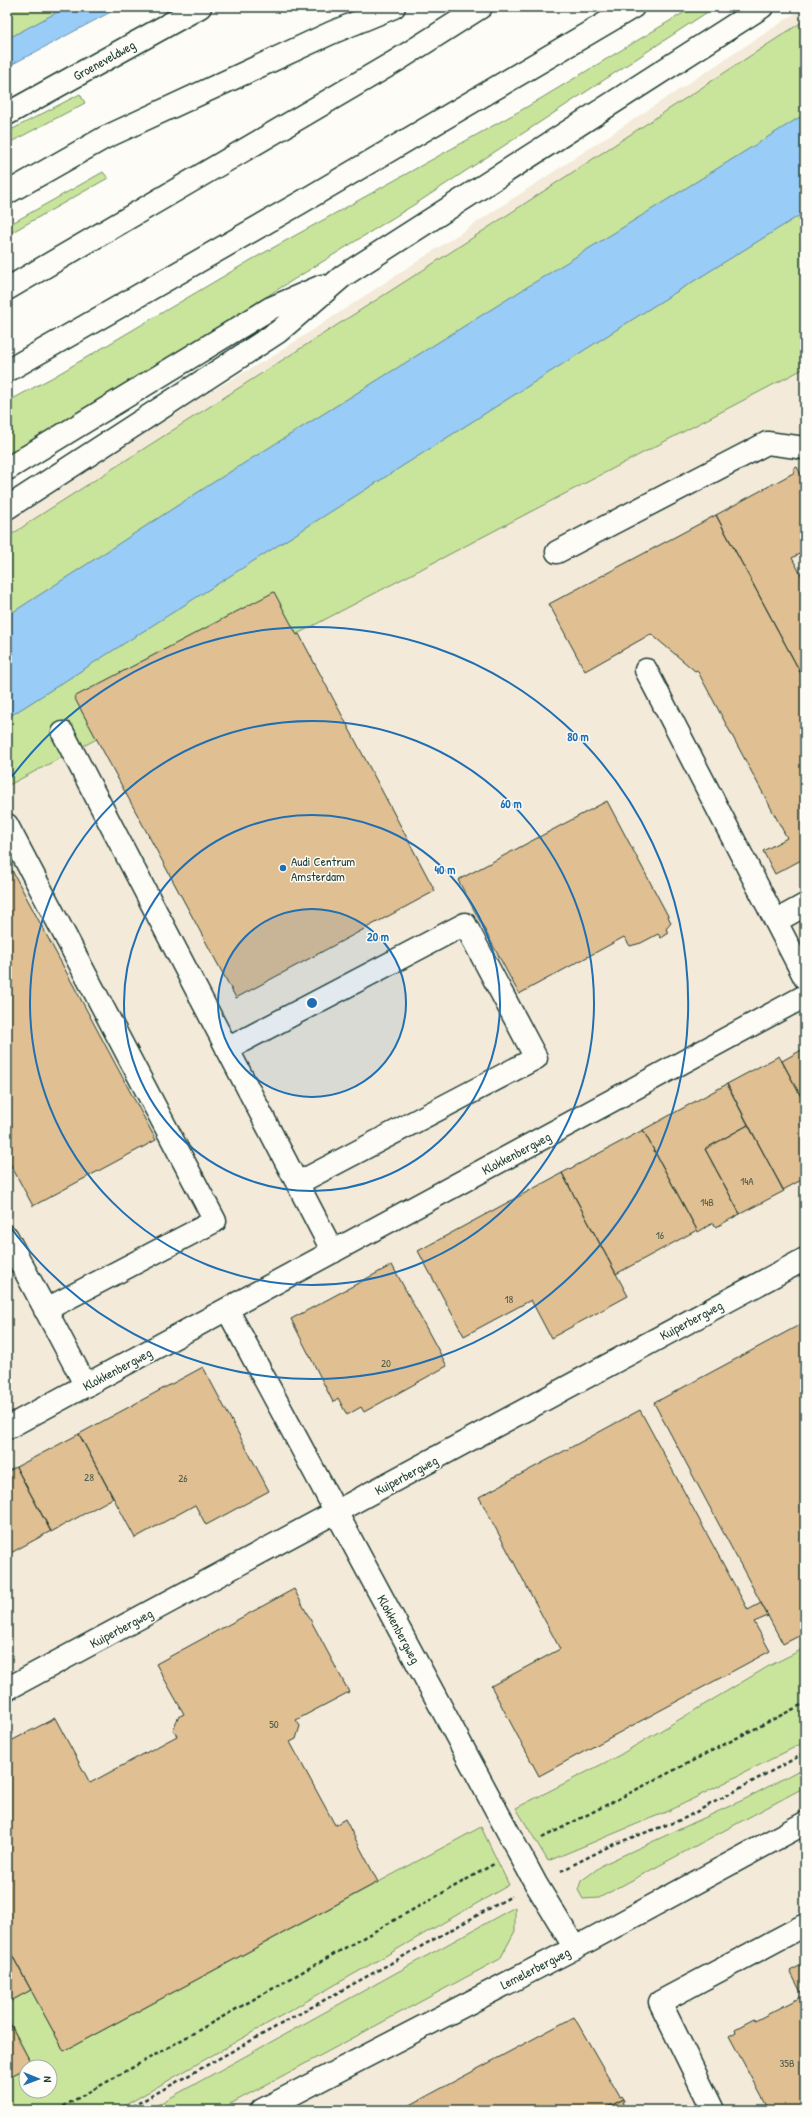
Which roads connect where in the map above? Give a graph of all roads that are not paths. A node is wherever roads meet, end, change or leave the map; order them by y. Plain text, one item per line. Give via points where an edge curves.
1 (200, 7) edge
2 (394, 7) edge
3 (481, 7) edge
4 (633, 7) edge
5 (762, 7) edge
6 (7, 114) edge
7 (7, 193) edge
8 (343, 276) junction
9 (7, 289) edge
10 (7, 371) edge
11 (805, 448) edge
12 (7, 469) edge
13 (7, 508) edge
14 (557, 552) dead end
15 (646, 670) dead end
16 (63, 733) dead end
17 (7, 825) edge
18 (805, 905) edge
19 (776, 921) junction
20 (805, 978) edge
21 (805, 996) edge
22 (228, 1049) junction
23 (298, 1183) junction
24 (7, 1237) edge
25 (333, 1252) junction
26 (805, 1259) edge
27 (227, 1309) junction
28 (45, 1310) junction
29 (86, 1386) junction
30 (7, 1428) edge
31 (336, 1513) junction
32 (7, 1689) edge
33 (805, 1823) edge
34 (805, 1925) edge
35 (575, 1948) junction
36 (262, 2110) edge
37 (713, 2110) edge

1 - 6 main road, Groeneveldweg
2 - 7 main road via 324,36 104,138
3 - 9 main road via 389,65
4 - 10 main road via 300,203
5 - 8 main road
8 - 12 main road via 271,308
8 - 13 main road via 278,332
11 - 14 main road via 767,443
15 - 19 main road
16 - 22 main road
17 - 28 main road via 215,1221
18 - 19 main road
19 - 20 main road
21 - 25 main road, Klokkenbergweg
22 - 23 main road
22 - 23 main road via 466,924 536,1058
23 - 25 main road
24 - 28 main road
25 - 27 main road, Klokkenbergweg
26 - 31 main road, Kuiperbergweg
27 - 29 main road, Klokkenbergweg
27 - 31 main road, Klokkenbergweg
28 - 29 main road
29 - 30 main road, Klokkenbergweg
31 - 32 main road, Kuiperbergweg
31 - 35 main road, Klokkenbergweg via 536,1884
33 - 35 main road, Lemelerbergweg
34 - 37 main road via 660,2002
35 - 36 main road, Lemelerbergweg

